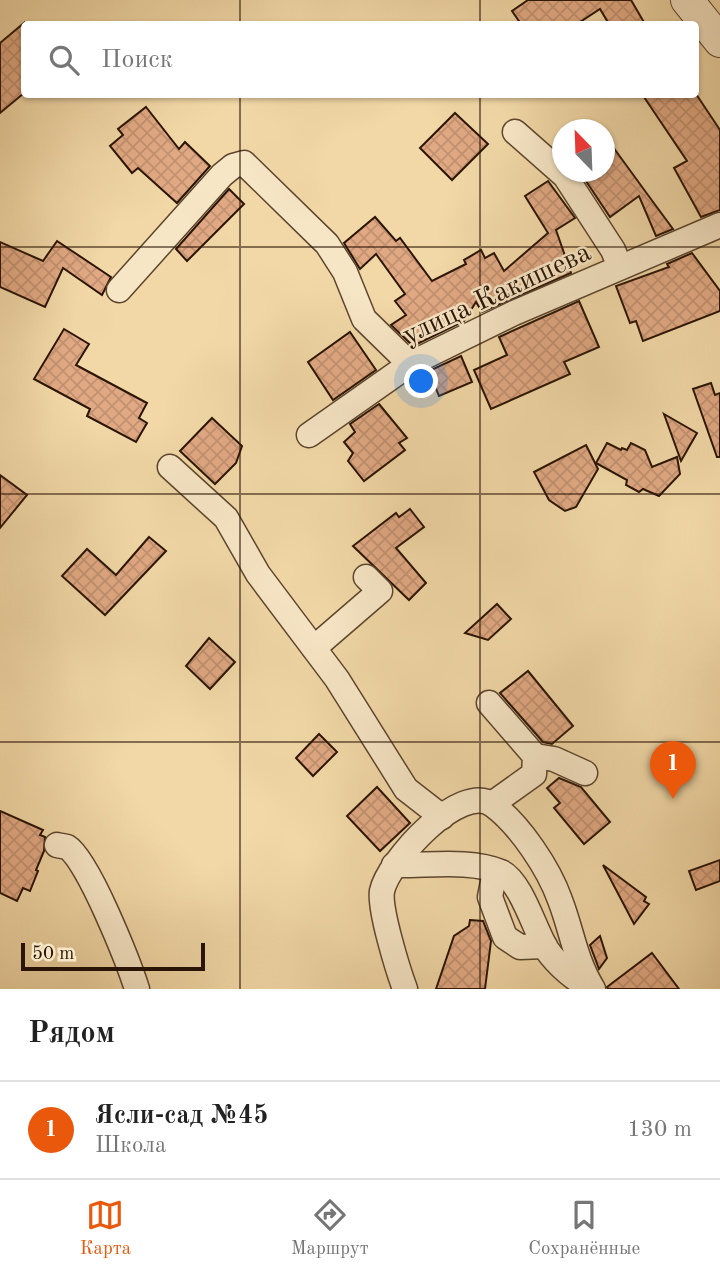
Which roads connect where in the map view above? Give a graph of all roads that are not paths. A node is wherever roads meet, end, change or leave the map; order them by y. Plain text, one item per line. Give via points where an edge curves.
1 (687, 0) edge
2 (720, 41) edge
3 (515, 132) dead end
4 (720, 225) edge
5 (620, 267) junction
6 (120, 290) dead end
7 (410, 364) junction
8 (309, 435) dead end
9 (170, 467) dead end
10 (366, 577) dead end
11 (314, 648) junction
12 (489, 703) dead end
13 (535, 757) junction
14 (585, 773) dead end
15 (492, 804) junction
16 (442, 817) junction
17 (57, 845) dead end
18 (394, 865) junction
19 (137, 989) edge
20 (405, 989) edge
21 (592, 989) edge

1 - 2 street
3 - 5 street via 565,176
4 - 5 street, улица Какишева
5 - 7 street, улица Какишева
6 - 7 street via 222,175 244,163 327,244 345,272 364,319
7 - 8 street, улица Какишева
9 - 11 street via 226,518 258,574
10 - 11 street via 380,591
11 - 16 street via 406,789
12 - 13 street
13 - 14 street via 554,759
13 - 15 street via 534,774
15 - 16 street via 472,801
15 - 21 street via 546,870
16 - 18 street
17 - 19 street via 68,848 82,864
18 - 20 street via 381,894
18 - 21 street via 474,866 504,873 519,891 545,946 566,973

